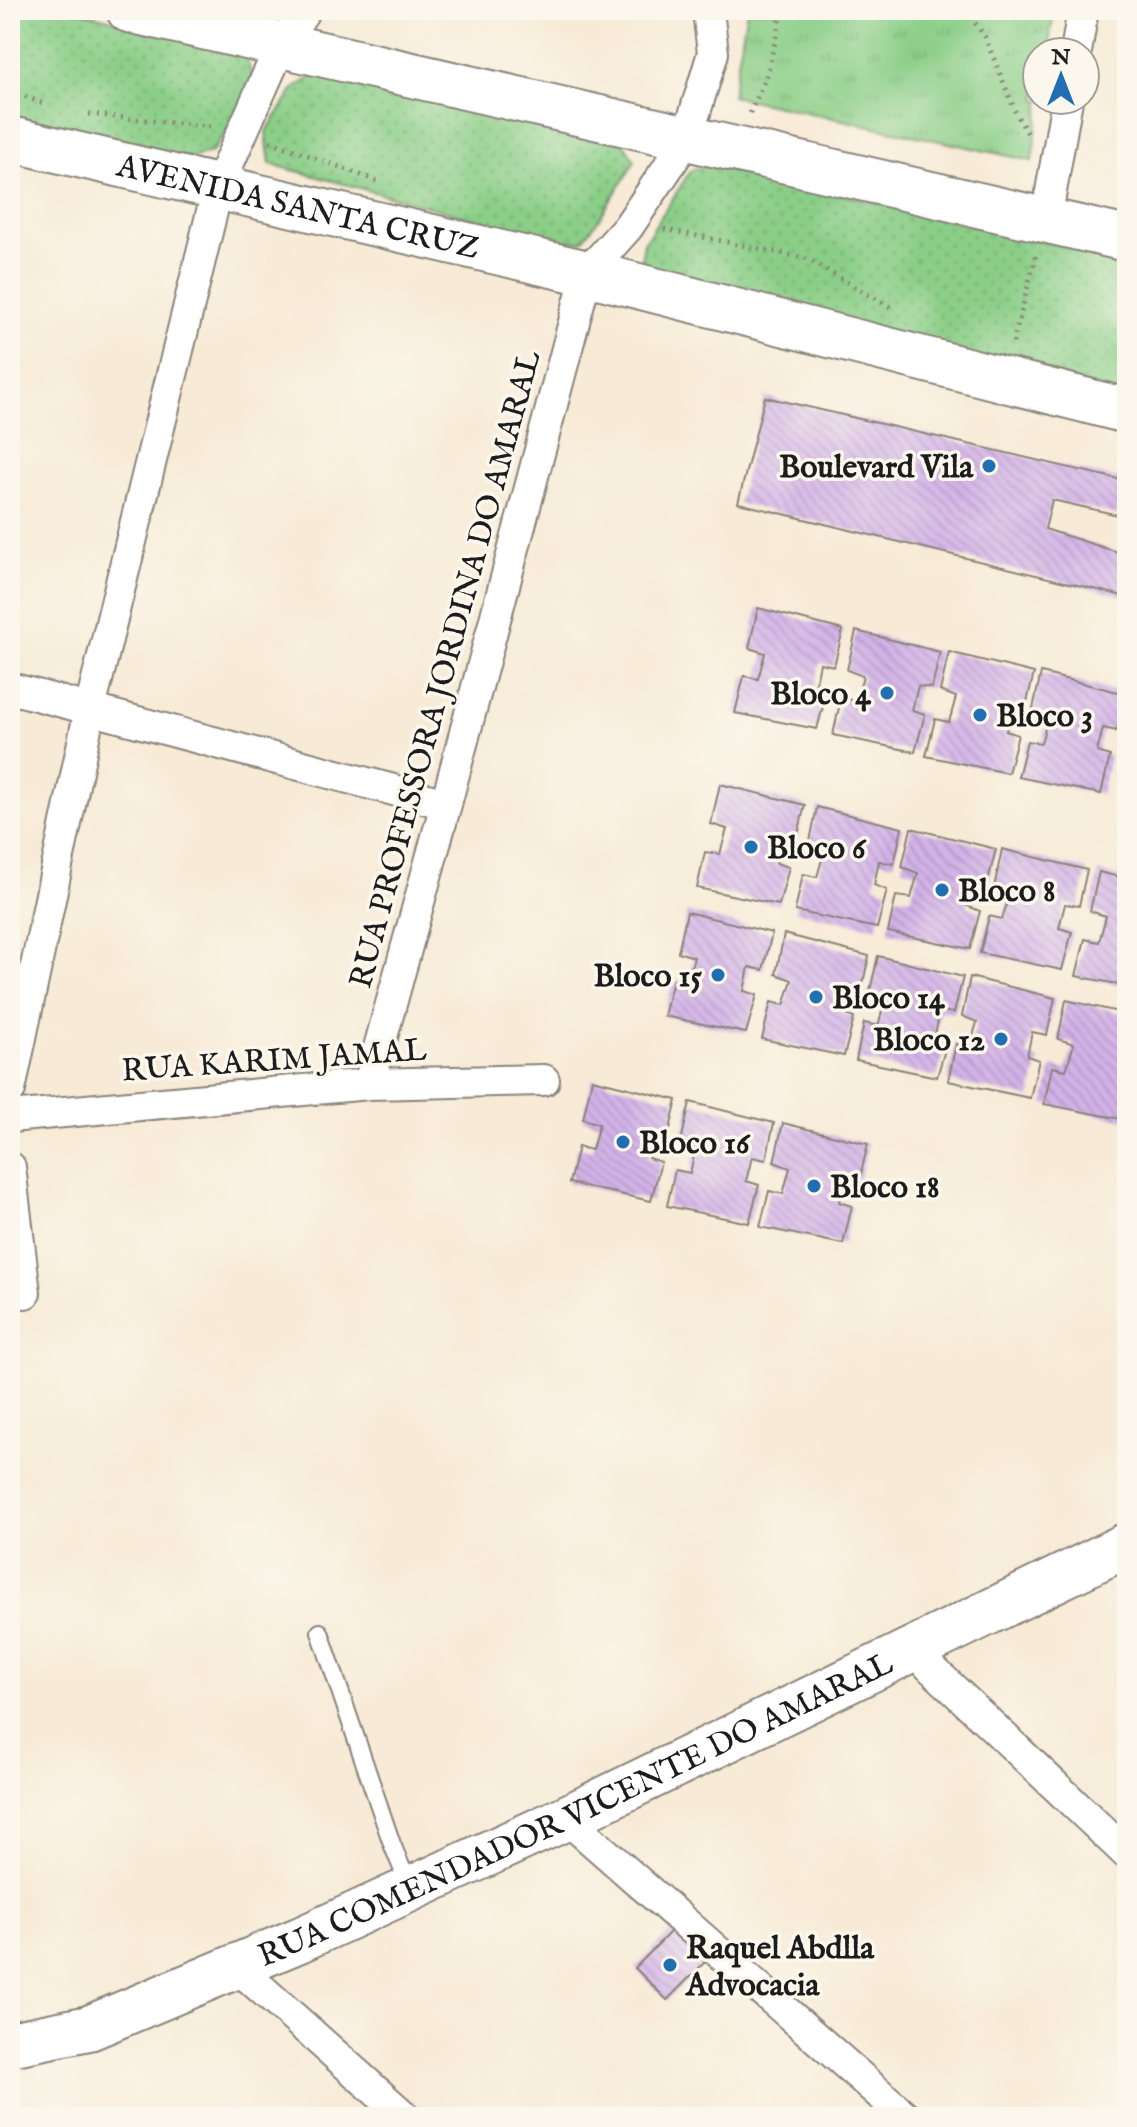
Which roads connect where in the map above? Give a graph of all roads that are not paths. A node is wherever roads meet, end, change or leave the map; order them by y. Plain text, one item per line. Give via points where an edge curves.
1 (129, 10) edge
2 (708, 10) edge
3 (1083, 10) edge
4 (293, 27) edge
5 (1079, 36) edge
6 (1064, 116) edge
7 (10, 139) edge
8 (687, 139) junction
9 (218, 187) junction
10 (1046, 220) junction
11 (1127, 239) edge
12 (587, 273) junction
13 (1127, 411) edge
14 (10, 688) edge
15 (90, 709) junction
16 (446, 804) junction
17 (544, 1080) dead end
18 (369, 1084) junction
19 (10, 1090) edge
20 (10, 1117) edge
21 (10, 1167) edge
22 (25, 1293) dead end
23 (1127, 1545) edge
24 (320, 1632) dead end
25 (915, 1646) junction
26 (566, 1818) junction
27 (1127, 1854) edge
28 (411, 1889) junction
29 (237, 1967) junction
30 (10, 2044) edge
31 (405, 2117) edge
32 (906, 2117) edge

1 - 4 main road
2 - 8 street via 713,53
3 - 5 street
4 - 8 main road
4 - 9 street
6 - 10 street
7 - 9 main road, AVENIDA SANTA CRUZ
8 - 10 main road
8 - 12 street via 628,227
9 - 12 main road, AVENIDA SANTA CRUZ
9 - 15 street
10 - 11 main road
12 - 13 main road, AVENIDA SANTA CRUZ
12 - 16 street, RUA PROFESSORA JORDINA DO AMARAL
14 - 15 street
15 - 16 street
15 - 19 street
16 - 18 street, RUA PROFESSORA JORDINA DO AMARAL
17 - 18 street, RUA KARIM JAMAL
18 - 20 street, RUA KARIM JAMAL
21 - 22 street
23 - 25 main road, RUA COMENDADOR VICENTE DO AMARAL
24 - 28 lane
25 - 26 main road, RUA COMENDADOR VICENTE DO AMARAL
25 - 27 street via 929,1666
26 - 28 main road, RUA COMENDADOR VICENTE DO AMARAL
26 - 32 street
28 - 29 main road, RUA COMENDADOR VICENTE DO AMARAL
29 - 30 main road, RUA COMENDADOR VICENTE DO AMARAL via 89,2028
29 - 31 street

